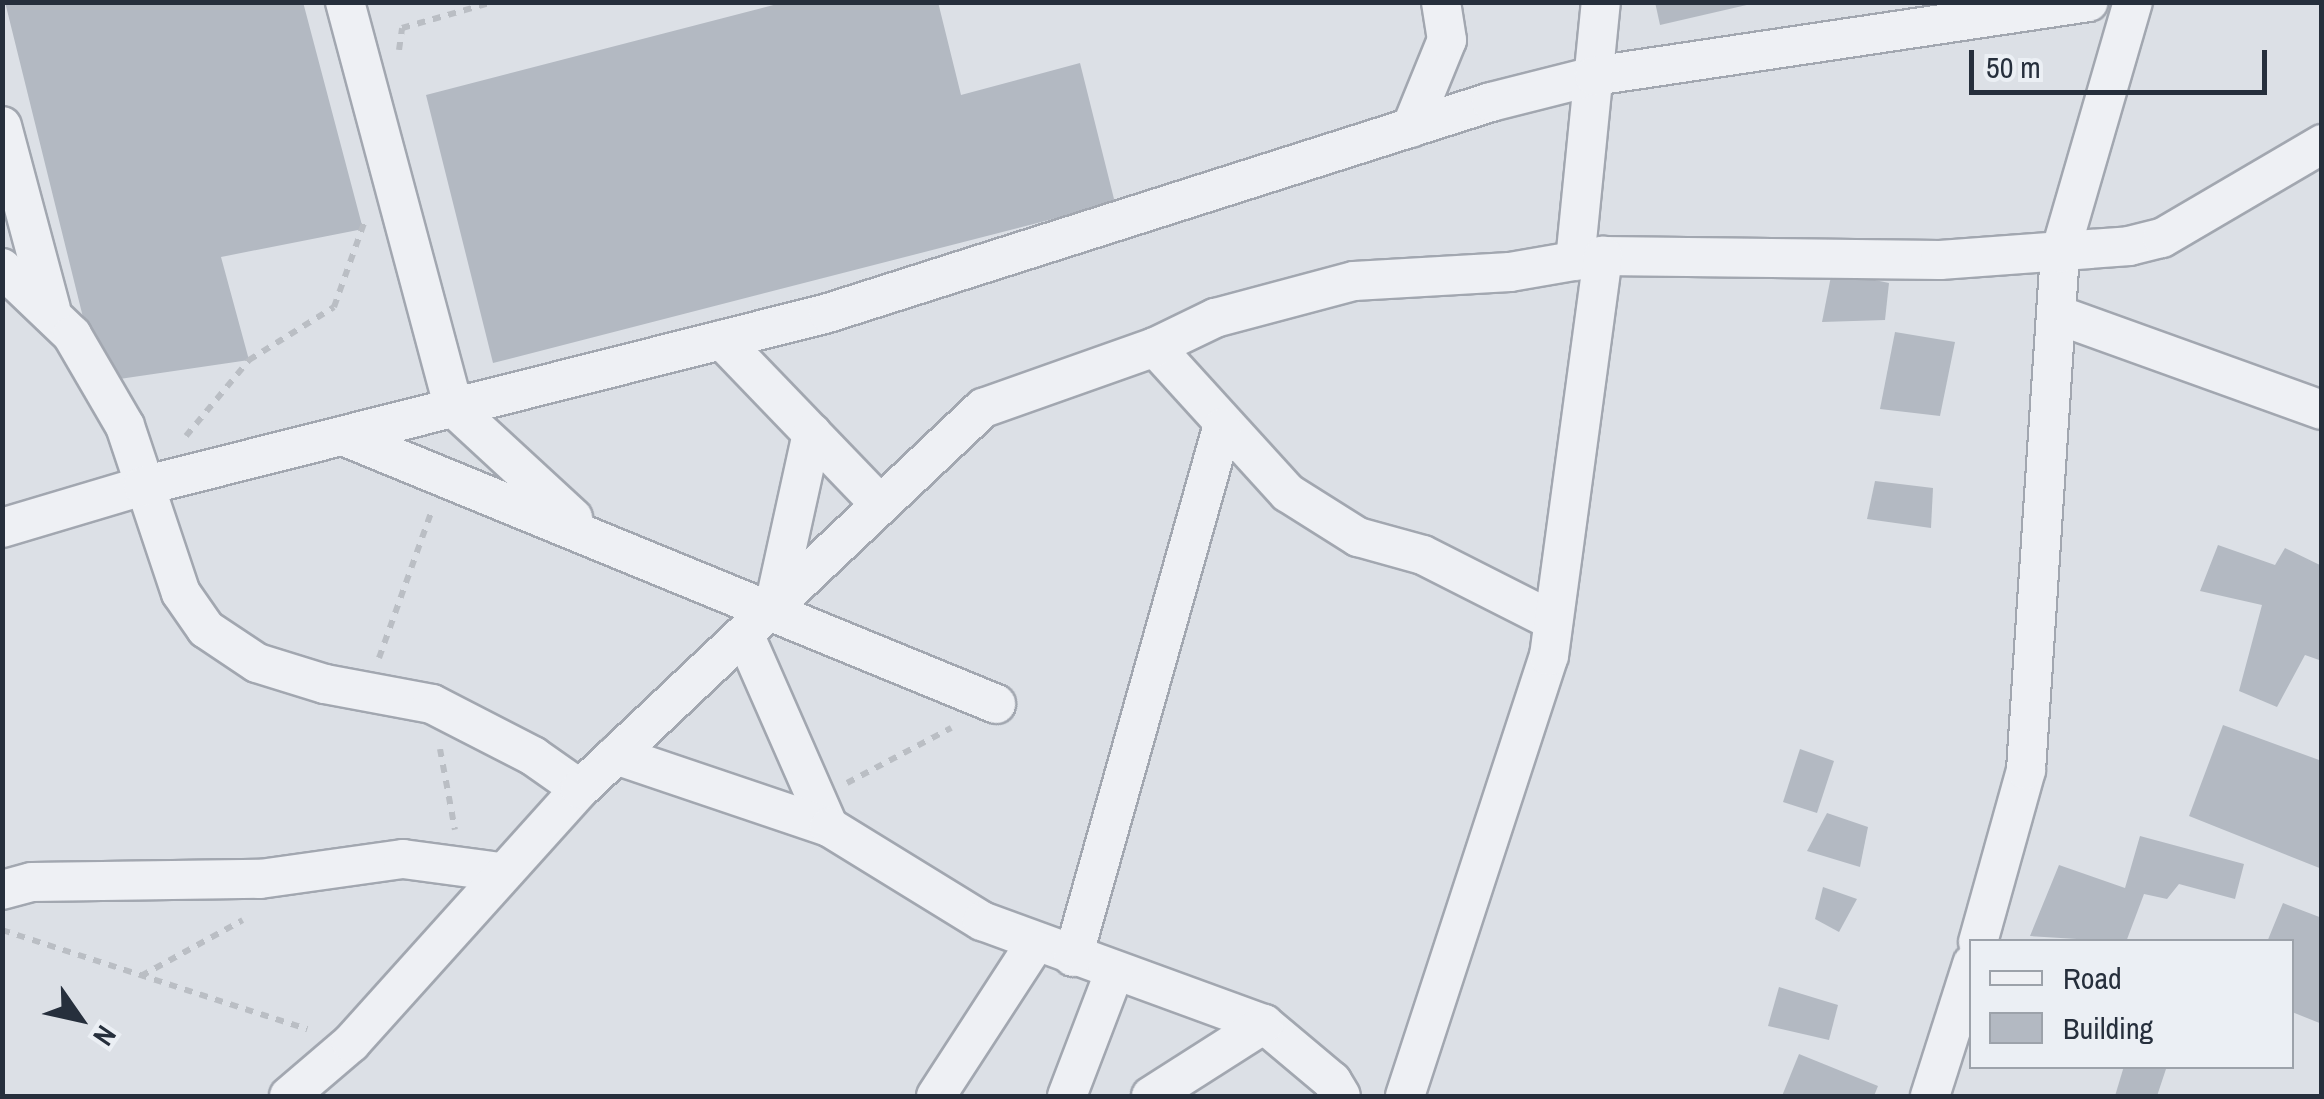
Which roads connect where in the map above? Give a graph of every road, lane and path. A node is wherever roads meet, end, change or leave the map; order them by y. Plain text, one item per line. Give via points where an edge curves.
1 (345, 2) edge
2 (493, 2) edge
3 (1442, 2) edge
4 (1600, 2) edge
5 (2088, 2) edge
6 (2133, 2) edge
7 (398, 64) dead end
8 (1594, 76) junction
9 (2, 126) edge
10 (1411, 128) junction
11 (2322, 144) edge
12 (367, 213) dead end
13 (2060, 254) junction
14 (1589, 258) junction
15 (2, 268) edge
16 (52, 309) junction
17 (2061, 316) junction
18 (722, 340) junction
19 (1155, 348) junction
20 (454, 408) junction
21 (2322, 410) edge
22 (1222, 428) junction
23 (812, 433) junction
24 (343, 436) junction
25 (444, 476) junction
26 (143, 486) junction
27 (878, 502) junction
28 (2, 528) edge
29 (591, 535) junction
30 (774, 608) junction
31 (1553, 621) junction
32 (745, 636) junction
33 (366, 692) junction
34 (432, 704) junction
35 (996, 704) joint
36 (616, 755) junction
37 (580, 789) junction
38 (823, 813) junction
39 (462, 867) junction
40 (500, 872) junction
41 (2, 890) edge
42 (255, 914) dead end
43 (2, 930) edge
44 (1979, 939) edge
45 (1036, 942) junction
46 (1073, 957) junction
47 (1114, 973) junction
48 (1969, 973) edge
49 (141, 976) junction
50 (1264, 1024) junction
51 (351, 1043) junction
52 (289, 1096) edge
53 (936, 1096) edge
54 (1067, 1096) edge
55 (1151, 1096) edge
56 (1341, 1096) edge
57 (1406, 1096) edge
58 (1930, 1096) edge

1 - 20 street
2 - 7 path via 402,28
3 - 10 street via 1448,40
4 - 8 street
5 - 8 street
6 - 13 street
8 - 10 street
8 - 14 street
9 - 16 street
10 - 18 street via 828,313
11 - 13 street via 2162,238
12 - 26 path via 334,307 250,360
13 - 14 street
13 - 17 street
14 - 19 street via 1510,272 1354,281 1215,318
14 - 31 street
15 - 16 street
16 - 26 street via 125,426
17 - 21 street
17 - 44 street via 2026,770
18 - 20 street
18 - 23 street
19 - 22 street
19 - 27 street via 983,408
20 - 24 street
20 - 29 street
22 - 31 street via 1288,493 1358,537 1423,555
22 - 46 street
23 - 27 street
23 - 30 street
24 - 25 street
24 - 26 street
25 - 29 street
25 - 33 path
26 - 28 street
26 - 33 street via 181,593 206,629 256,663
27 - 30 street
29 - 30 street
30 - 32 street
30 - 35 street
31 - 57 street via 1549,656
32 - 36 street
32 - 38 street
33 - 34 street
34 - 37 street via 533,756
34 - 39 path
35 - 38 path
36 - 37 street
36 - 38 street
37 - 40 street
38 - 45 street via 982,920
39 - 40 street
39 - 41 street via 403,859 260,879 32,882
40 - 51 street
42 - 49 path
43 - 49 path
45 - 46 street
45 - 53 street
46 - 47 street
47 - 50 street
47 - 54 street
48 - 58 street
49 - 51 path
50 - 55 street
50 - 56 street via 1332,1080
51 - 52 street

